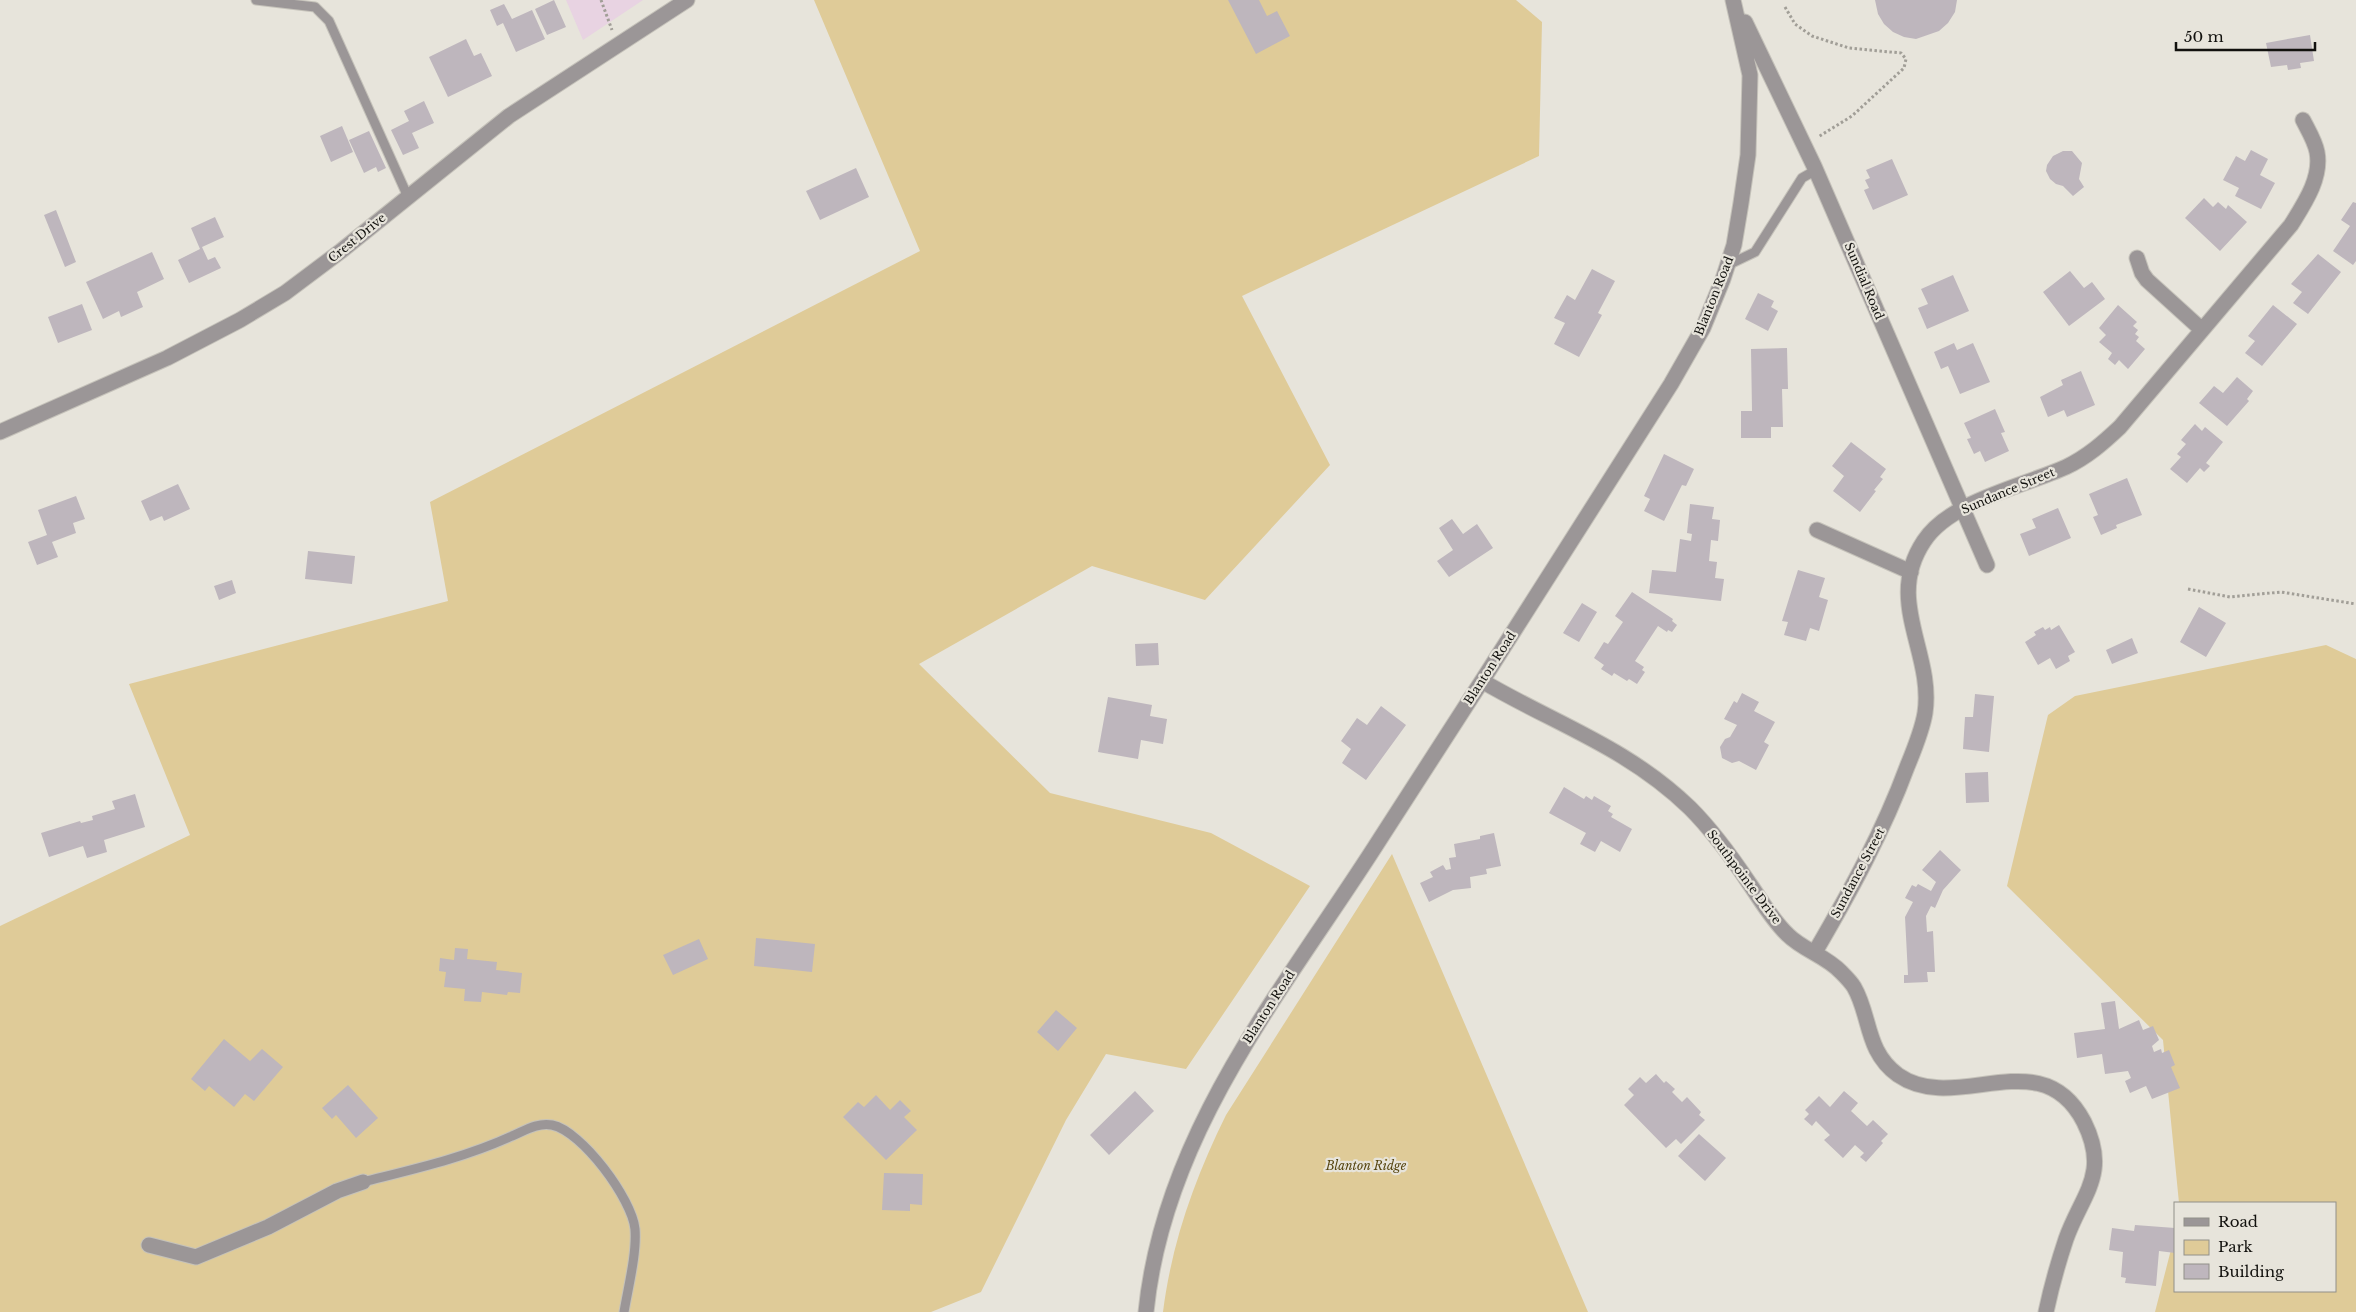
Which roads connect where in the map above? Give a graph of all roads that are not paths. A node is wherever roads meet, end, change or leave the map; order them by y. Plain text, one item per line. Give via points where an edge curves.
1 (256, 0) edge
2 (687, 0) edge
3 (1734, 0) edge
4 (313, 2) edge
5 (2303, 120) dead end
6 (1816, 170) junction
7 (408, 197) junction
8 (2137, 258) dead end
9 (1728, 266) junction
10 (2201, 329) junction
11 (0, 432) edge
12 (1962, 508) junction
13 (1817, 530) dead end
14 (1987, 565) dead end
15 (1911, 572) junction
16 (1482, 681) junction
17 (1815, 952) junction
18 (363, 1182) joint
19 (149, 1245) dead end
20 (624, 1312) edge
21 (1146, 1312) edge
22 (2046, 1312) edge

1 - 4 lane
2 - 7 street, Crest Drive via 509,116
3 - 6 street, Sundial Road
3 - 9 street, Blanton Road via 1750,75 1750,109 1748,155
4 - 7 lane via 329,21
5 - 10 street, Sundance Street via 2318,154 2318,167 2304,203 2291,225
6 - 9 lane via 1799,182 1755,252
6 - 12 street, Sundial Road
7 - 11 street, Crest Drive via 285,294 240,320 167,358
8 - 10 street via 2147,280
9 - 16 street, Blanton Road via 1703,328 1671,384
10 - 12 street, Sundance Street via 2098,449 2066,467
12 - 14 street, Sundial Road
12 - 15 street, Sundance Street via 1925,540
13 - 15 street
15 - 17 street, Sundance Street via 1907,601 1922,663 1925,713 1892,809 1858,878
16 - 17 street, Southpointe Drive via 1606,745 1651,774 1723,845 1788,936
16 - 21 street, Blanton Road via 1243,1046 1194,1139 1172,1193 1153,1258
17 - 22 street, Southpointe Drive via 1839,969 1854,987 1868,1032 1880,1055 1898,1074 1923,1087 1945,1089 2028,1080 2057,1092 2078,1112 2090,1139 2095,1170 2086,1200 2066,1238
18 - 19 street via 337,1191 268,1228 196,1257
18 - 20 lane via 472,1154 534,1126 552,1125 570,1134 588,1150 615,1182 628,1206 635,1228

